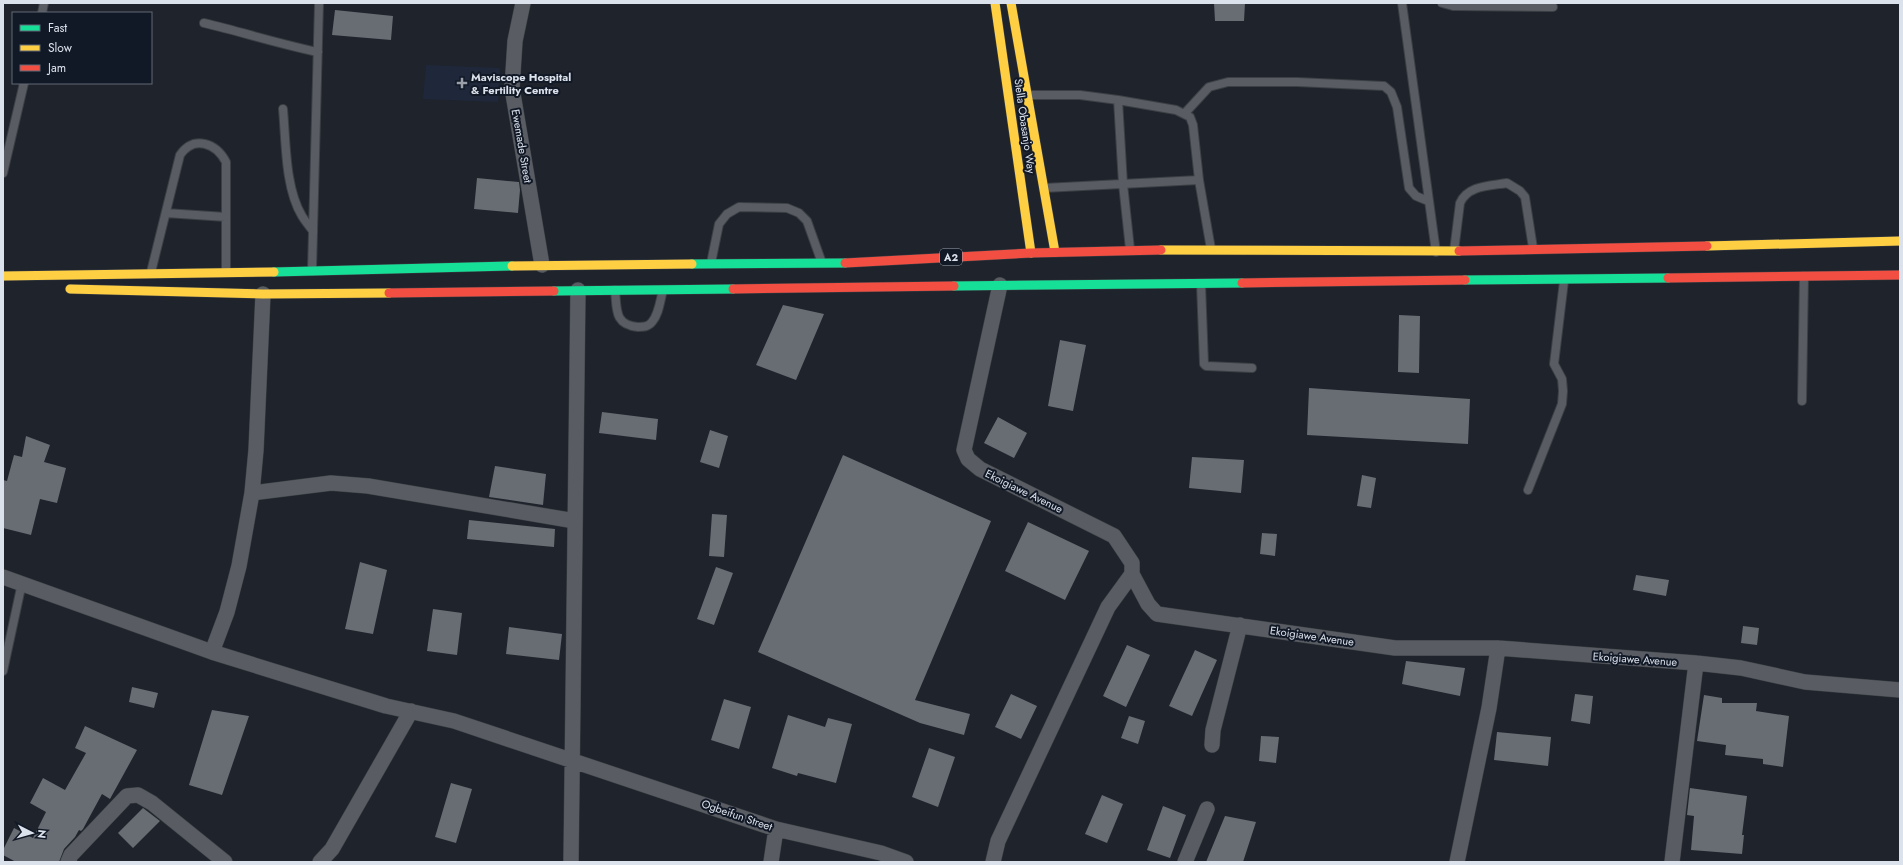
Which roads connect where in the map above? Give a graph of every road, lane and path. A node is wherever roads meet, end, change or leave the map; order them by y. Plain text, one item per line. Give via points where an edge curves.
1 (319, 3) edge
2 (523, 3) edge
3 (995, 3) edge
4 (1011, 3) edge
5 (1402, 3) edge
6 (1442, 3) edge
7 (1553, 7) dead end
8 (204, 23) dead end
9 (318, 52) junction
10 (24, 84) edge
11 (1026, 95) junction
12 (1118, 100) junction
13 (283, 109) dead end
14 (1185, 113) junction
15 (3, 173) edge
16 (1199, 180) junction
17 (1122, 184) junction
18 (1043, 188) junction
19 (1428, 201) junction
20 (166, 213) junction
21 (226, 217) junction
22 (313, 231) junction
23 (1900, 241) edge
24 (1533, 249) junction
25 (1130, 250) junction
26 (1211, 250) junction
27 (1055, 252) junction
28 (1436, 252) junction
29 (1454, 252) junction
30 (1031, 253) junction
31 (711, 264) junction
32 (823, 264) junction
33 (542, 265) junction
34 (312, 272) junction
35 (226, 273) junction
36 (150, 274) junction
37 (1900, 275) edge
38 (3, 276) edge
39 (1804, 276) junction
40 (1564, 278) junction
41 (1201, 282) junction
42 (1000, 285) junction
43 (58, 289) dead end
44 (615, 289) junction
45 (663, 289) junction
46 (578, 290) junction
47 (263, 294) junction
48 (1252, 368) dead end
49 (1802, 401) dead end
50 (1528, 490) dead end
51 (252, 493) junction
52 (575, 521) junction
53 (1132, 574) junction
54 (3, 577) edge
55 (22, 583) junction
56 (1240, 625) junction
57 (1498, 648) junction
58 (212, 652) junction
59 (1696, 663) junction
60 (3, 671) edge
61 (1900, 690) edge
62 (411, 711) junction
63 (1212, 745) dead end
64 (572, 760) junction
65 (1207, 809) dead end
66 (776, 829) junction
67 (68, 862) edge
68 (225, 862) edge
69 (320, 862) edge
70 (571, 862) edge
71 (771, 862) edge
72 (906, 862) edge
73 (993, 862) edge
74 (1185, 862) edge
75 (1457, 862) edge
76 (1672, 862) edge

1 - 9 lane
2 - 33 street, Ewemade Street via 515,41 512,88
3 - 30 main road, Stella Obasanjo Way
4 - 11 main road
5 - 19 lane
6 - 7 lane via 1454,6
8 - 9 lane
9 - 22 lane
10 - 15 lane
11 - 12 lane via 1080,95
11 - 18 main road
12 - 14 lane
12 - 17 lane
13 - 22 lane via 288,167 295,202
14 - 16 lane via 1193,125
14 - 19 lane via 1208,87 1228,82 1384,86 1391,92 1397,107 1409,188 1416,196
16 - 17 lane
16 - 26 lane
17 - 18 lane
17 - 25 lane
18 - 27 main road
19 - 28 lane
20 - 21 lane
20 - 21 lane via 180,155 193,143 210,145 221,152 226,162
20 - 36 lane
21 - 35 lane
22 - 34 lane
23 - 24 main road, A2
24 - 29 main road, A2
24 - 29 lane via 1525,197 1520,190 1507,183 1472,189 1463,196
25 - 26 main road, A2
25 - 27 main road, A2
26 - 28 main road, A2
27 - 30 main road, A2
28 - 29 main road, A2
30 - 32 main road, A2
31 - 32 main road, A2
31 - 32 lane via 719,224 727,214 739,207 787,208 799,213 807,221
31 - 33 main road, A2
33 - 34 main road, A2
34 - 35 main road, A2
35 - 36 main road, A2
36 - 38 main road, A2
37 - 39 main road
39 - 40 main road
39 - 49 lane
40 - 41 main road
40 - 50 lane via 1554,364 1562,379 1562,404
41 - 42 main road
41 - 48 lane via 1204,364
42 - 45 main road
42 - 53 street, Ekoigiawe Avenue via 964,450 968,459 980,469 1114,536 1132,563
43 - 47 main road
44 - 45 main road
44 - 45 lane via 618,316 622,322 630,326 645,327 651,324 656,316
44 - 46 main road
46 - 47 main road
46 - 52 street
47 - 51 street
51 - 52 street via 331,483 368,486
51 - 58 street via 239,566 227,612
52 - 64 street
53 - 56 street, Ekoigiawe Avenue via 1148,604 1157,614
53 - 73 street via 1108,607 998,841
54 - 55 street, Ogbeifun Street
55 - 58 street, Ogbeifun Street
55 - 60 lane
56 - 57 street, Ekoigiawe Avenue via 1395,648
56 - 63 street via 1213,730
57 - 59 street, Ekoigiawe Avenue
57 - 75 street via 1489,708
58 - 62 street, Ogbeifun Street via 386,706
59 - 61 street, Ekoigiawe Avenue via 1741,668 1805,682
59 - 76 street
62 - 64 street, Ogbeifun Street via 454,721
62 - 69 street via 332,849
64 - 66 street, Ogbeifun Street
64 - 70 street
65 - 74 street
66 - 71 street
66 - 72 street, Ogbeifun Street via 881,853
67 - 68 street via 127,796 138,795 152,803

